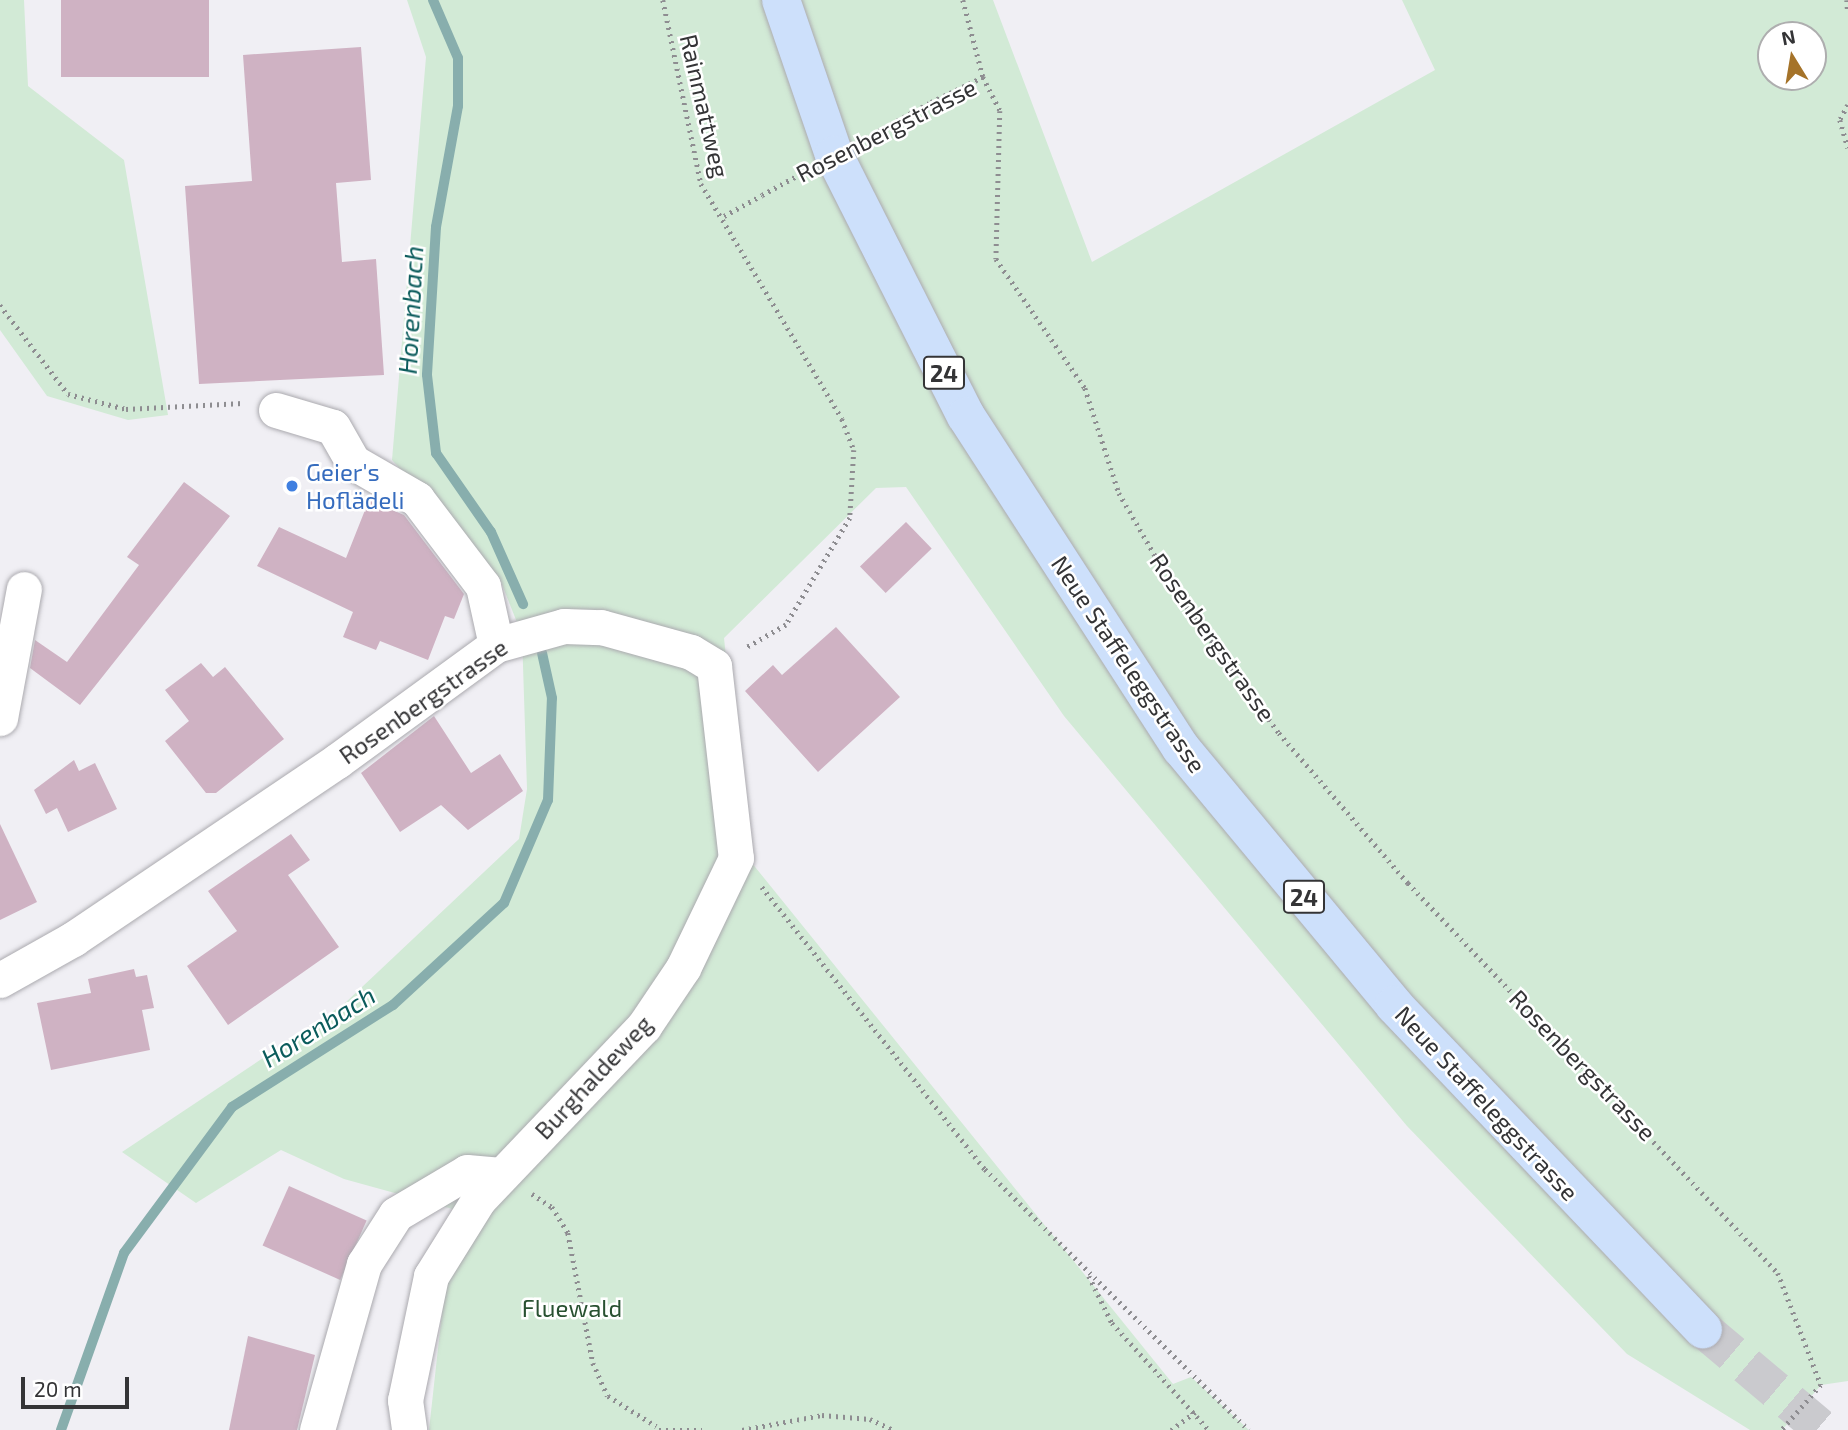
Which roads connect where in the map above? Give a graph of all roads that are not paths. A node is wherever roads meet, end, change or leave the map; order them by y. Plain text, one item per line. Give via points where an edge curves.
1 (780, 0) edge
2 (276, 410) road end
3 (24, 589) dead end
4 (496, 645) junction
5 (0, 718) edge
6 (736, 858) joint
7 (0, 980) edge
8 (501, 1175) junction
9 (1703, 1329) tunnel mouth
10 (317, 1430) edge
11 (409, 1430) edge

1 - 9 main road, Neue Staffeleggstrasse / 24 via 834,155 966,416 1181,748 1394,1005
2 - 4 street via 333,427 353,462 417,499 483,586
3 - 5 street
4 - 6 street, Rosenbergstrasse via 564,626 601,628 691,653 714,666
4 - 7 street, Rosenbergstrasse via 326,768 73,939
6 - 8 street, Burghaldeweg via 683,968 643,1026
8 - 10 street via 467,1172 396,1214 364,1264
8 - 11 street, Burghaldeweg via 478,1199 431,1276 405,1400

